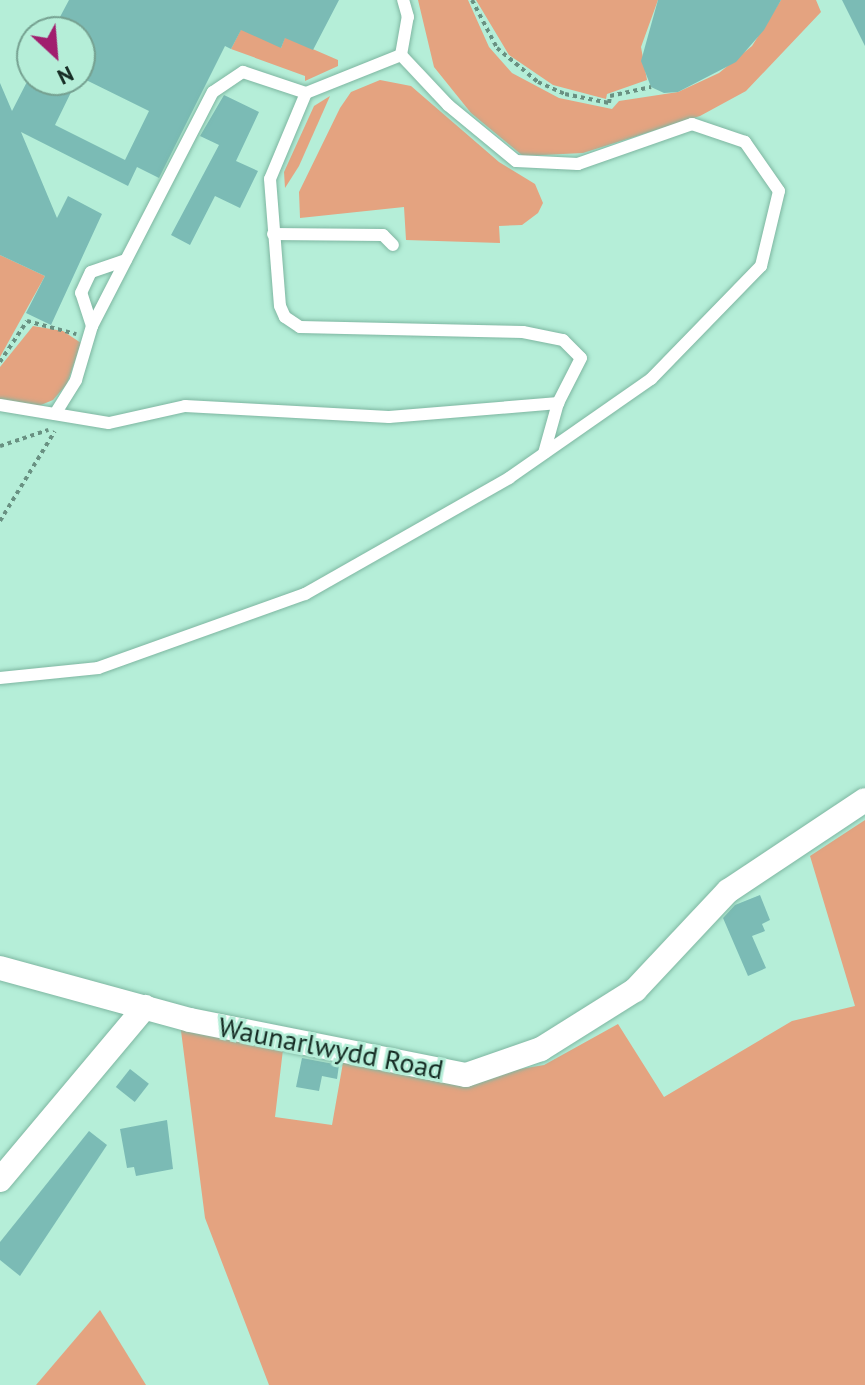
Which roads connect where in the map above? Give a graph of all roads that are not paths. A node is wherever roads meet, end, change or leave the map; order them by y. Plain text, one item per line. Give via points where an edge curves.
1 (403, 0) edge
2 (401, 55) junction
3 (306, 93) junction
4 (273, 234) junction
5 (393, 245) dead end
6 (126, 260) junction
7 (91, 332) junction
8 (558, 403) junction
9 (0, 405) edge
10 (55, 414) junction
11 (544, 453) junction
12 (0, 678) edge
13 (865, 800) edge
14 (0, 968) edge
15 (145, 1007) junction
16 (0, 1180) edge

1 - 2 lane via 408,17
2 - 3 lane
2 - 11 lane via 448,105 516,161 578,164 692,124 745,142 779,191 761,266 651,379
3 - 4 lane via 274,162
3 - 6 lane via 243,72 226,79 213,92
4 - 5 lane via 383,235
4 - 8 lane via 280,306 291,324 523,332 563,340 581,358
6 - 7 lane
6 - 7 lane via 91,272 81,293
7 - 10 lane via 76,380
8 - 10 lane via 389,417 185,406 109,423
8 - 11 lane
9 - 10 lane
11 - 12 lane via 305,594 98,668
13 - 15 street, Waunarlwydd Road via 728,891 635,990 541,1049 466,1075
14 - 15 street, Waunarlwydd Road
15 - 16 street

